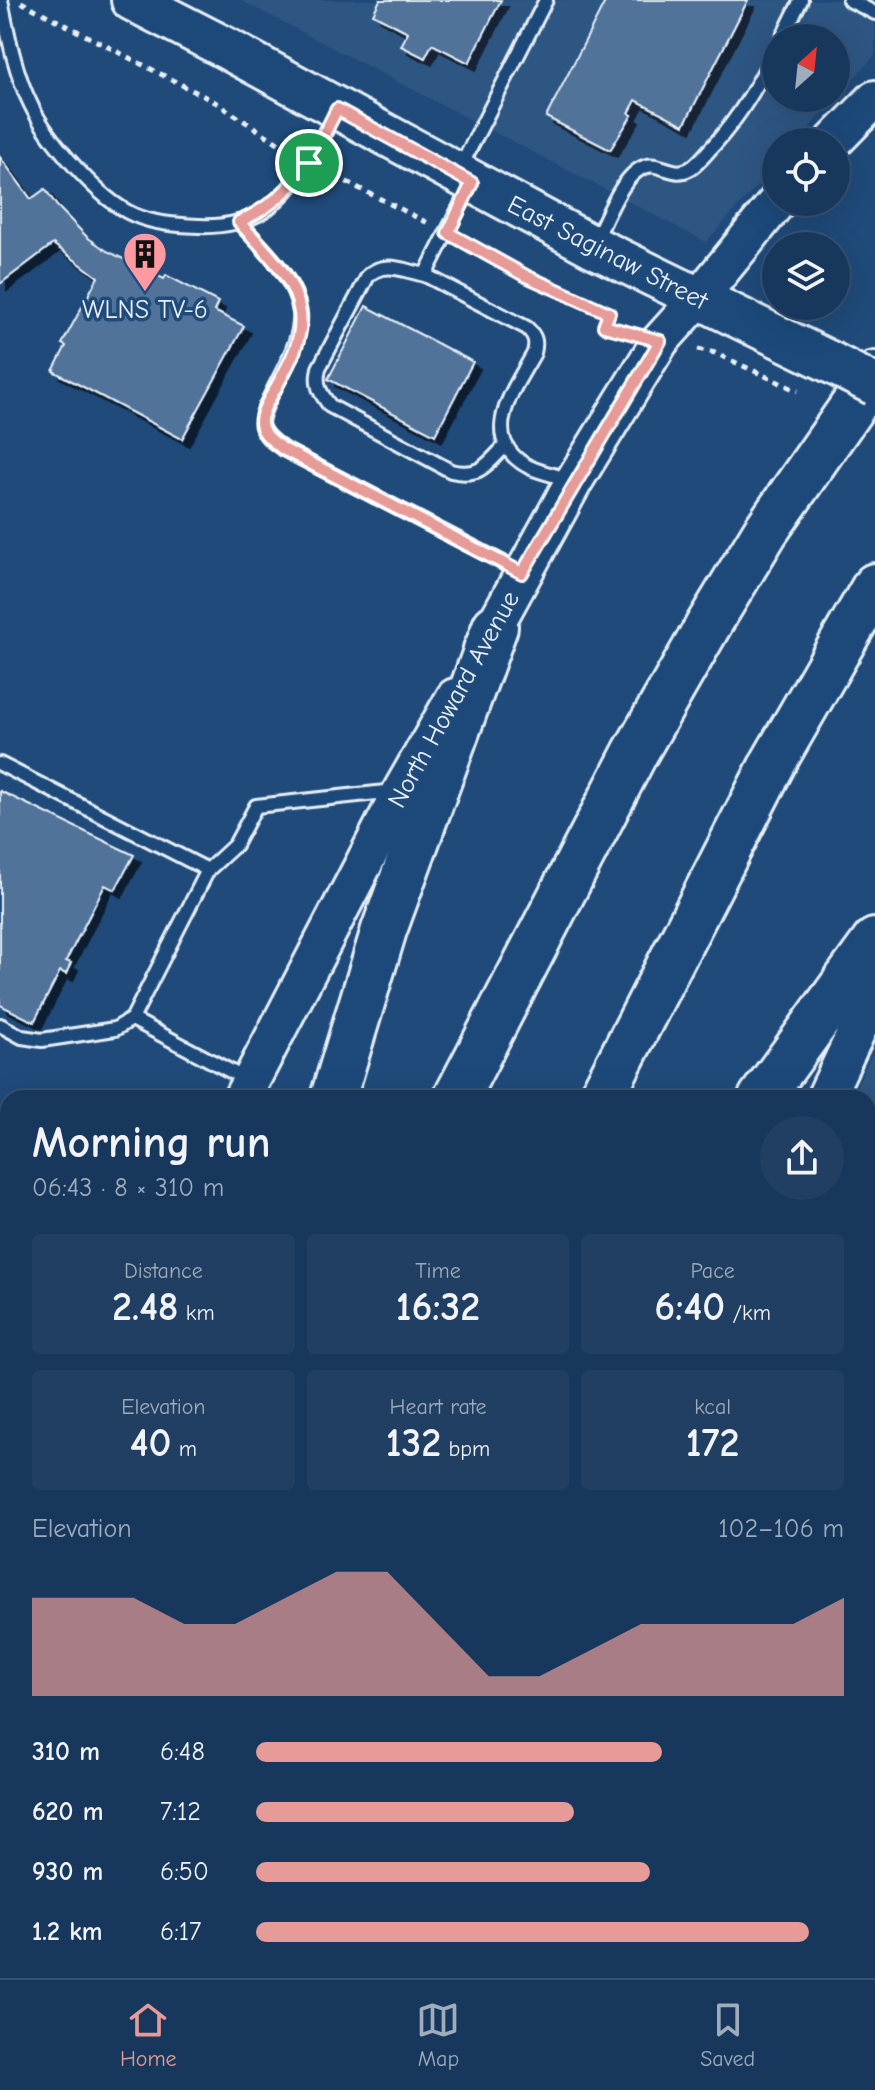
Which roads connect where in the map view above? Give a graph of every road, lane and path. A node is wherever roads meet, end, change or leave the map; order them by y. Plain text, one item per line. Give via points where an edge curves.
1 (1, 0) edge
2 (16, 0) edge
3 (132, 0) edge
4 (546, 0) edge
5 (801, 0) edge
6 (849, 0) edge
7 (875, 13) edge
8 (789, 24) edge
9 (762, 74) edge
10 (875, 99) edge
11 (337, 109) junction
12 (847, 128) edge
13 (309, 163) junction
14 (464, 179) junction
15 (766, 216) edge
16 (239, 222) junction
17 (448, 233) junction
18 (592, 246) junction
19 (425, 275) junction
20 (698, 299) junction
21 (660, 341) junction
22 (875, 374) edge
23 (875, 385) edge
24 (798, 391) dead end
25 (506, 445) junction
26 (574, 481) junction
27 (522, 573) junction
28 (875, 586) edge
29 (495, 627) junction
30 (0, 764) edge
31 (402, 790) junction
32 (208, 870) junction
33 (875, 941) edge
34 (875, 993) edge
35 (132, 1019) junction
36 (0, 1025) edge
37 (246, 1090) edge
38 (336, 1090) edge
39 (460, 1090) edge
40 (605, 1090) edge
41 (767, 1090) edge
42 (829, 1090) edge

1 - 16 lane via 31,105 58,147 98,189 131,214 164,225
2 - 13 path via 215,102
3 - 11 main road, East Saginaw Street
4 - 14 lane
5 - 8 lane
6 - 7 lane
9 - 18 lane via 736,119 688,170 675,173 649,165 629,176
10 - 12 street
11 - 13 lane
11 - 14 main road, East Saginaw Street
13 - 16 lane via 265,210
13 - 17 path
14 - 17 lane
14 - 18 main road, East Saginaw Street
15 - 20 street, North Howard Avenue
16 - 27 lane via 276,263 300,310 301,331 264,408 262,429 283,449
17 - 19 lane
17 - 21 path via 609,313 604,326
18 - 20 main road, East Saginaw Street
19 - 25 lane via 534,334 534,353 506,406
19 - 25 lane via 386,266 368,276 319,368 316,382 321,395 330,406 451,471 480,471
20 - 21 street, North Howard Avenue
20 - 23 main road, East Saginaw Street, bridge
21 - 24 path via 715,353
21 - 26 street, North Howard Avenue
22 - 39 highway via 765,532 657,714
25 - 26 lane via 531,467
26 - 27 street, North Howard Avenue
27 - 29 street, North Howard Avenue
28 - 40 highway via 773,763
29 - 31 street, North Howard Avenue
29 - 38 highway via 410,855
30 - 32 lane
31 - 32 lane via 256,806 235,845
31 - 37 street, North Howard Avenue
32 - 35 lane
33 - 41 highway
34 - 42 street
35 - 36 lane via 115,1029 42,1040
35 - 37 lane

